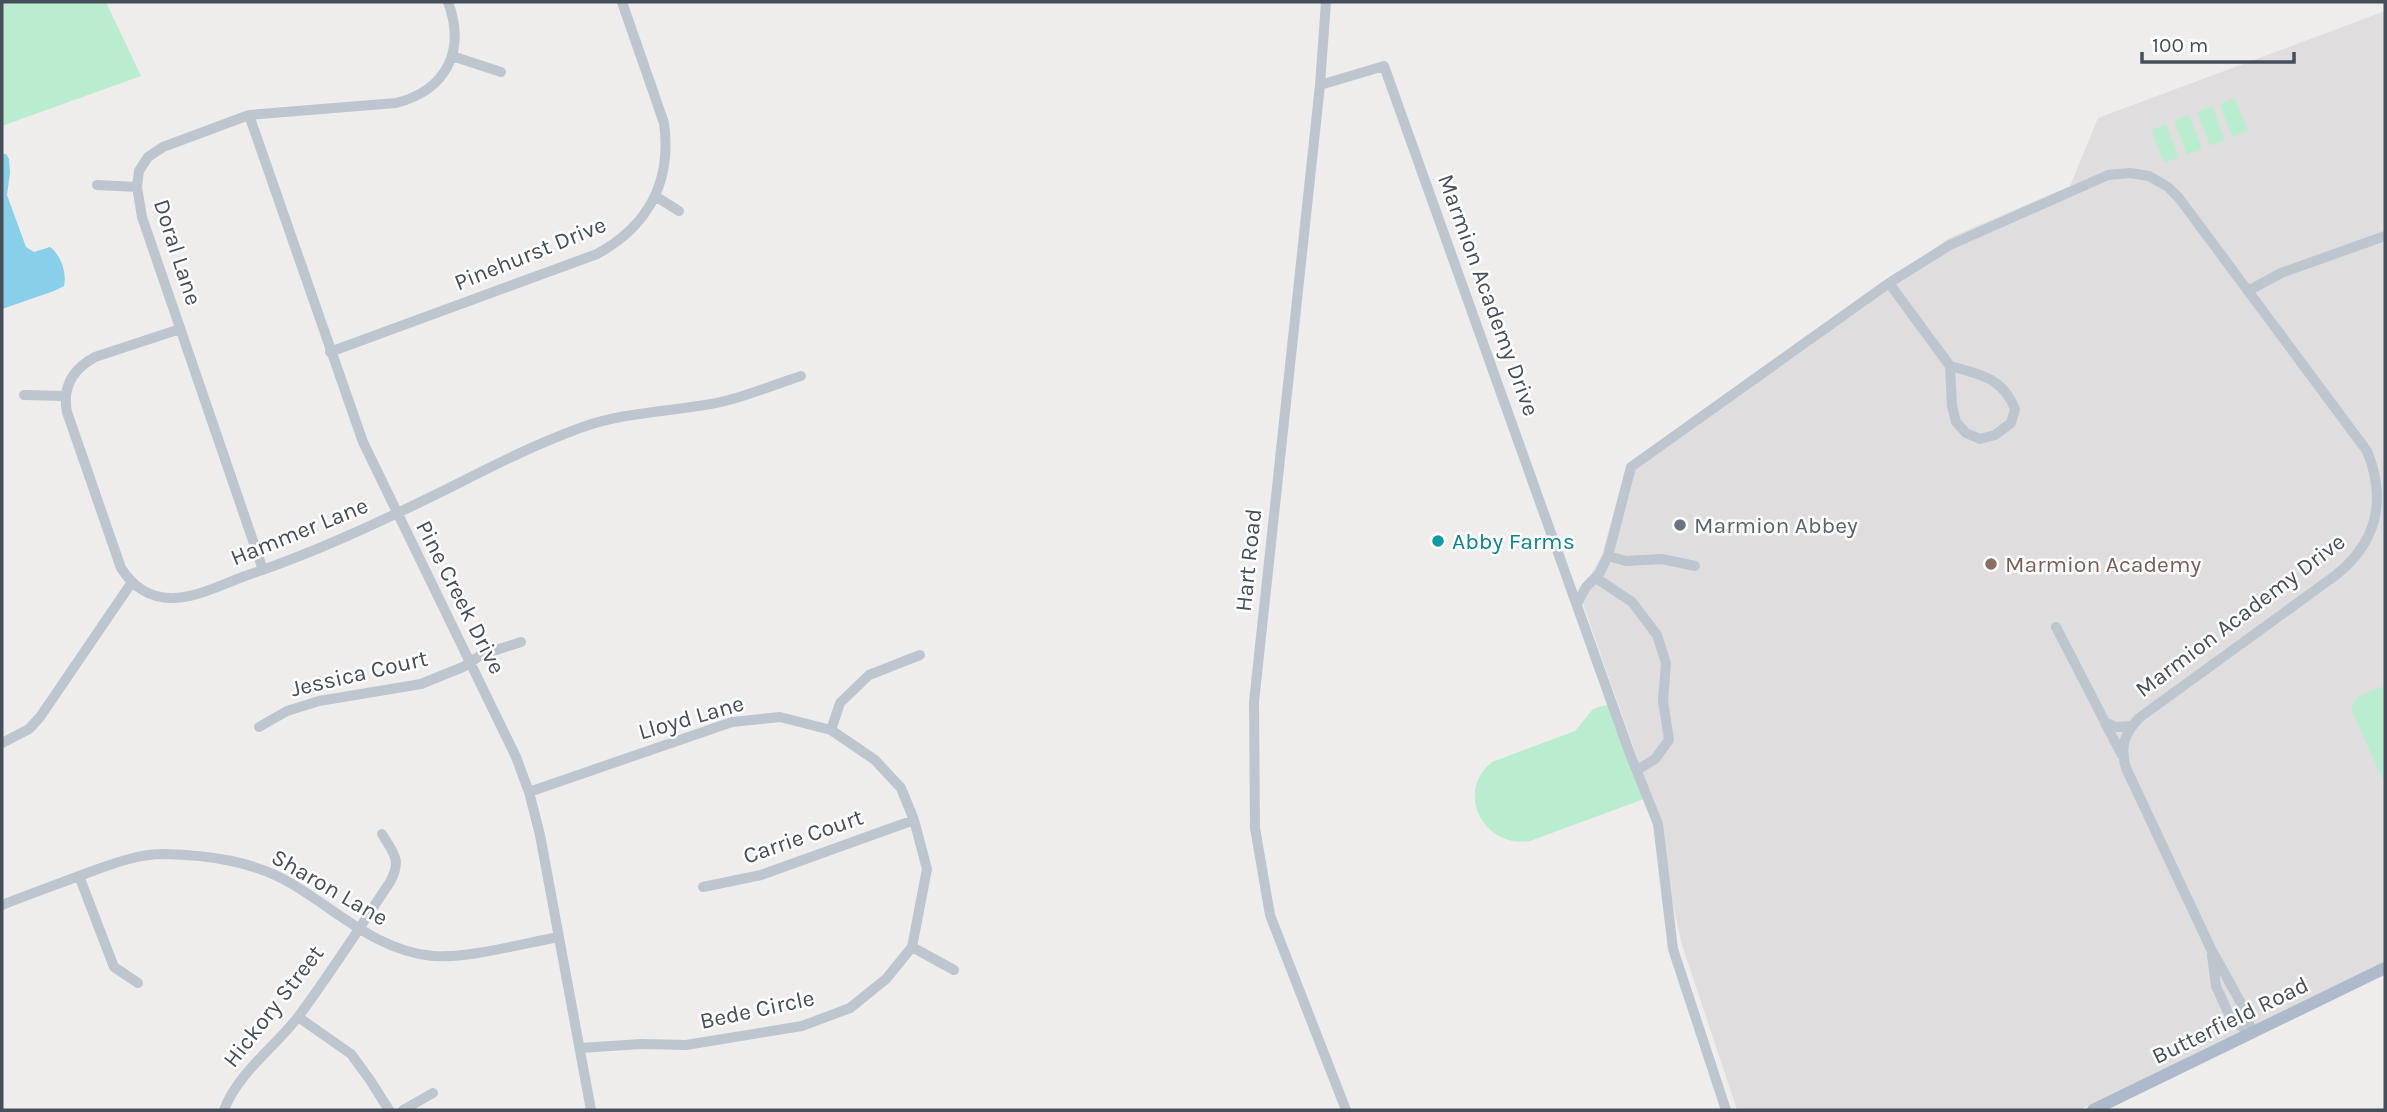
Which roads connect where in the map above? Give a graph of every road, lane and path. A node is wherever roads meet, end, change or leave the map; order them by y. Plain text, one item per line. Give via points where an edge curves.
1 (448, 2) edge
2 (622, 2) edge
3 (1326, 2) edge
4 (452, 56) junction
5 (501, 72) dead end
6 (1320, 85) junction
7 (249, 115) junction
8 (97, 185) dead end
9 (137, 187) junction
10 (655, 196) junction
11 (679, 211) dead end
12 (2385, 236) edge
13 (1889, 283) junction
14 (2248, 291) junction
15 (180, 329) junction
16 (330, 352) junction
17 (1950, 366) junction
18 (801, 376) dead end
19 (24, 395) dead end
20 (65, 397) junction
21 (396, 514) junction
22 (1608, 556) junction
23 (1695, 566) dead end
24 (263, 570) junction
25 (1596, 578) junction
26 (132, 582) junction
27 (1578, 602) junction
28 (2056, 627) dead end
29 (521, 642) dead end
30 (920, 656) dead end
31 (470, 662) junction
32 (2105, 722) junction
33 (2131, 726) junction
34 (259, 727) dead end
35 (831, 730) junction
36 (2, 743) edge
37 (2122, 755) junction
38 (1637, 770) junction
39 (529, 792) junction
40 (914, 820) junction
41 (382, 834) dead end
42 (79, 876) junction
43 (703, 887) dead end
44 (2, 905) edge
45 (358, 929) junction
46 (559, 937) junction
47 (912, 947) junction
48 (2211, 949) junction
49 (2385, 968) edge
50 (954, 970) dead end
51 (138, 984) dead end
52 (298, 1017) junction
53 (2252, 1034) junction
54 (580, 1048) junction
55 (433, 1093) dead end
56 (224, 1110) edge
57 (389, 1110) edge
58 (403, 1110) edge
59 (591, 1110) edge
60 (1346, 1110) edge
61 (1726, 1110) edge
62 (2093, 1110) edge

1 - 4 street via 456,32
2 - 10 street, Pinehurst Drive via 664,123 665,161
3 - 6 street, Hart Road
4 - 5 street
4 - 7 street, Doral Lane via 436,83 410,99
6 - 27 street, Marmion Academy Drive via 1384,66
6 - 60 street, Hart Road via 1254,702 1255,828 1270,915
7 - 9 street, Doral Lane via 155,151 139,171
7 - 16 street, Pine Creek Drive
8 - 9 street
9 - 15 street, Doral Lane via 142,217
10 - 11 street
10 - 16 street, Pinehurst Drive via 632,230 597,254
12 - 14 street via 2281,273
13 - 14 street, Marmion Academy Drive via 1962,239 2096,179 2130,173 2158,181 2179,198
13 - 17 street
13 - 22 street, Marmion Academy Drive via 1631,467
14 - 33 street, Marmion Academy Drive via 2367,452 2378,475 2378,514 2367,542 2348,565
15 - 20 street via 85,362 73,375
15 - 24 street, Doral Lane
16 - 21 street, Pine Creek Drive
17 - 17 street via 1952,406 1956,422 1966,433 1980,439 2011,423 2015,409 2009,394 1997,383
18 - 21 street, Hammer Lane via 707,405 582,426
19 - 20 street
20 - 26 street via 119,563
21 - 24 street, Hammer Lane
21 - 31 street, Pine Creek Drive
22 - 23 street
22 - 25 street, Marmion Academy Drive
24 - 26 street, Hammer Lane via 178,598 147,593
25 - 27 street, Marmion Academy Drive
25 - 38 street via 1632,602 1657,635 1666,663 1663,701 1669,740 1655,759
26 - 36 street via 40,717 29,729
27 - 38 street, Marmion Academy Drive
28 - 32 street
29 - 31 street, Jessica Court
30 - 35 street via 869,675 840,704
31 - 34 street, Jessica Court via 421,684 348,694 287,711
31 - 39 street, Pine Creek Drive
32 - 33 street
32 - 37 street
33 - 37 street, Marmion Academy Drive
35 - 39 street, Lloyd Lane via 780,717 732,722
35 - 40 street, Bede Circle via 875,760 901,788
37 - 48 street
38 - 61 street, Marmion Academy Drive via 1658,824 1673,949
39 - 46 street, Pine Creek Drive
40 - 43 street, Carrie Court via 761,875
40 - 47 street, Bede Circle via 927,869
41 - 45 street, Hickory Street via 397,858 396,871
42 - 44 street, Sharon Lane
42 - 45 street, Sharon Lane via 141,856 164,854 241,862 292,883
42 - 51 street via 114,967
45 - 46 street, Sharon Lane via 396,948 434,957
45 - 52 street, Hickory Street
46 - 54 street, Pine Creek Drive
47 - 50 street
47 - 54 street, Bede Circle via 886,979 850,1007 802,1026 686,1045
48 - 53 street via 2246,1012
48 - 53 street via 2216,986 2231,1018
49 - 53 main road, Butterfield Road
52 - 56 street, Hickory Street via 244,1077
52 - 57 street via 351,1054
53 - 62 main road, Butterfield Road
54 - 59 street, Pine Creek Drive
55 - 58 street

